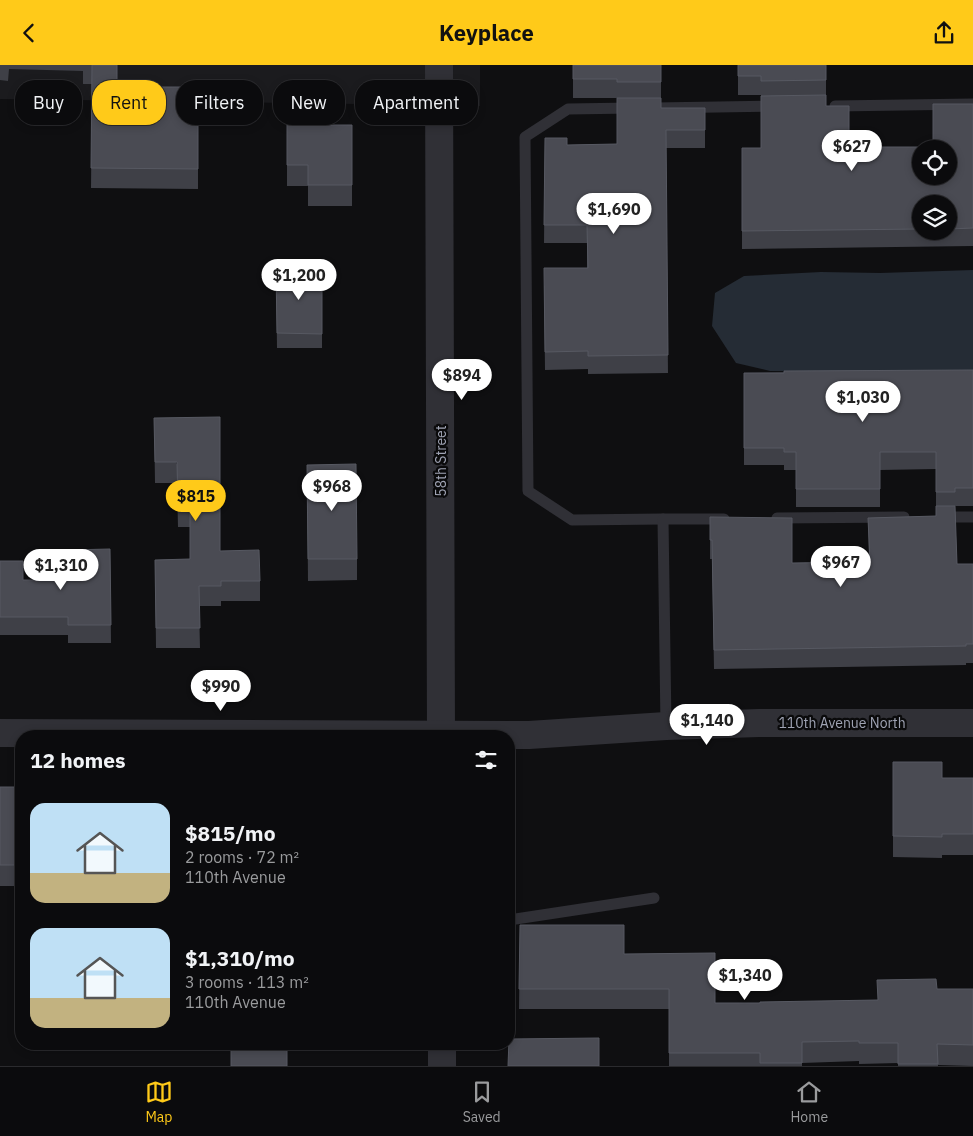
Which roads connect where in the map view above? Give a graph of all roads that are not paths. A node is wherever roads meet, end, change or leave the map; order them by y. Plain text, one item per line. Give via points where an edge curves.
1 (439, 65) edge
2 (973, 105) edge
3 (786, 106) edge
4 (825, 106) edge
5 (913, 517) edge
6 (933, 517) edge
7 (973, 517) edge
8 (663, 519) junction
9 (733, 519) edge
10 (763, 519) edge
11 (973, 723) edge
12 (666, 726) junction
13 (441, 730) edge
14 (0, 733) edge
15 (15, 733) edge
16 (515, 735) edge
17 (654, 898) dead end
18 (515, 919) edge
19 (442, 1050) edge
20 (442, 1066) edge

1 - 13 street, 58th Street
2 - 4 lane
3 - 8 lane via 568,109 525,137 528,491 572,520
5 - 10 lane
6 - 7 lane
8 - 9 lane
8 - 12 lane
11 - 12 street, 110th Avenue North
12 - 16 street, 110th Avenue North
14 - 15 street, 110th Avenue North
17 - 18 lane
19 - 20 street

